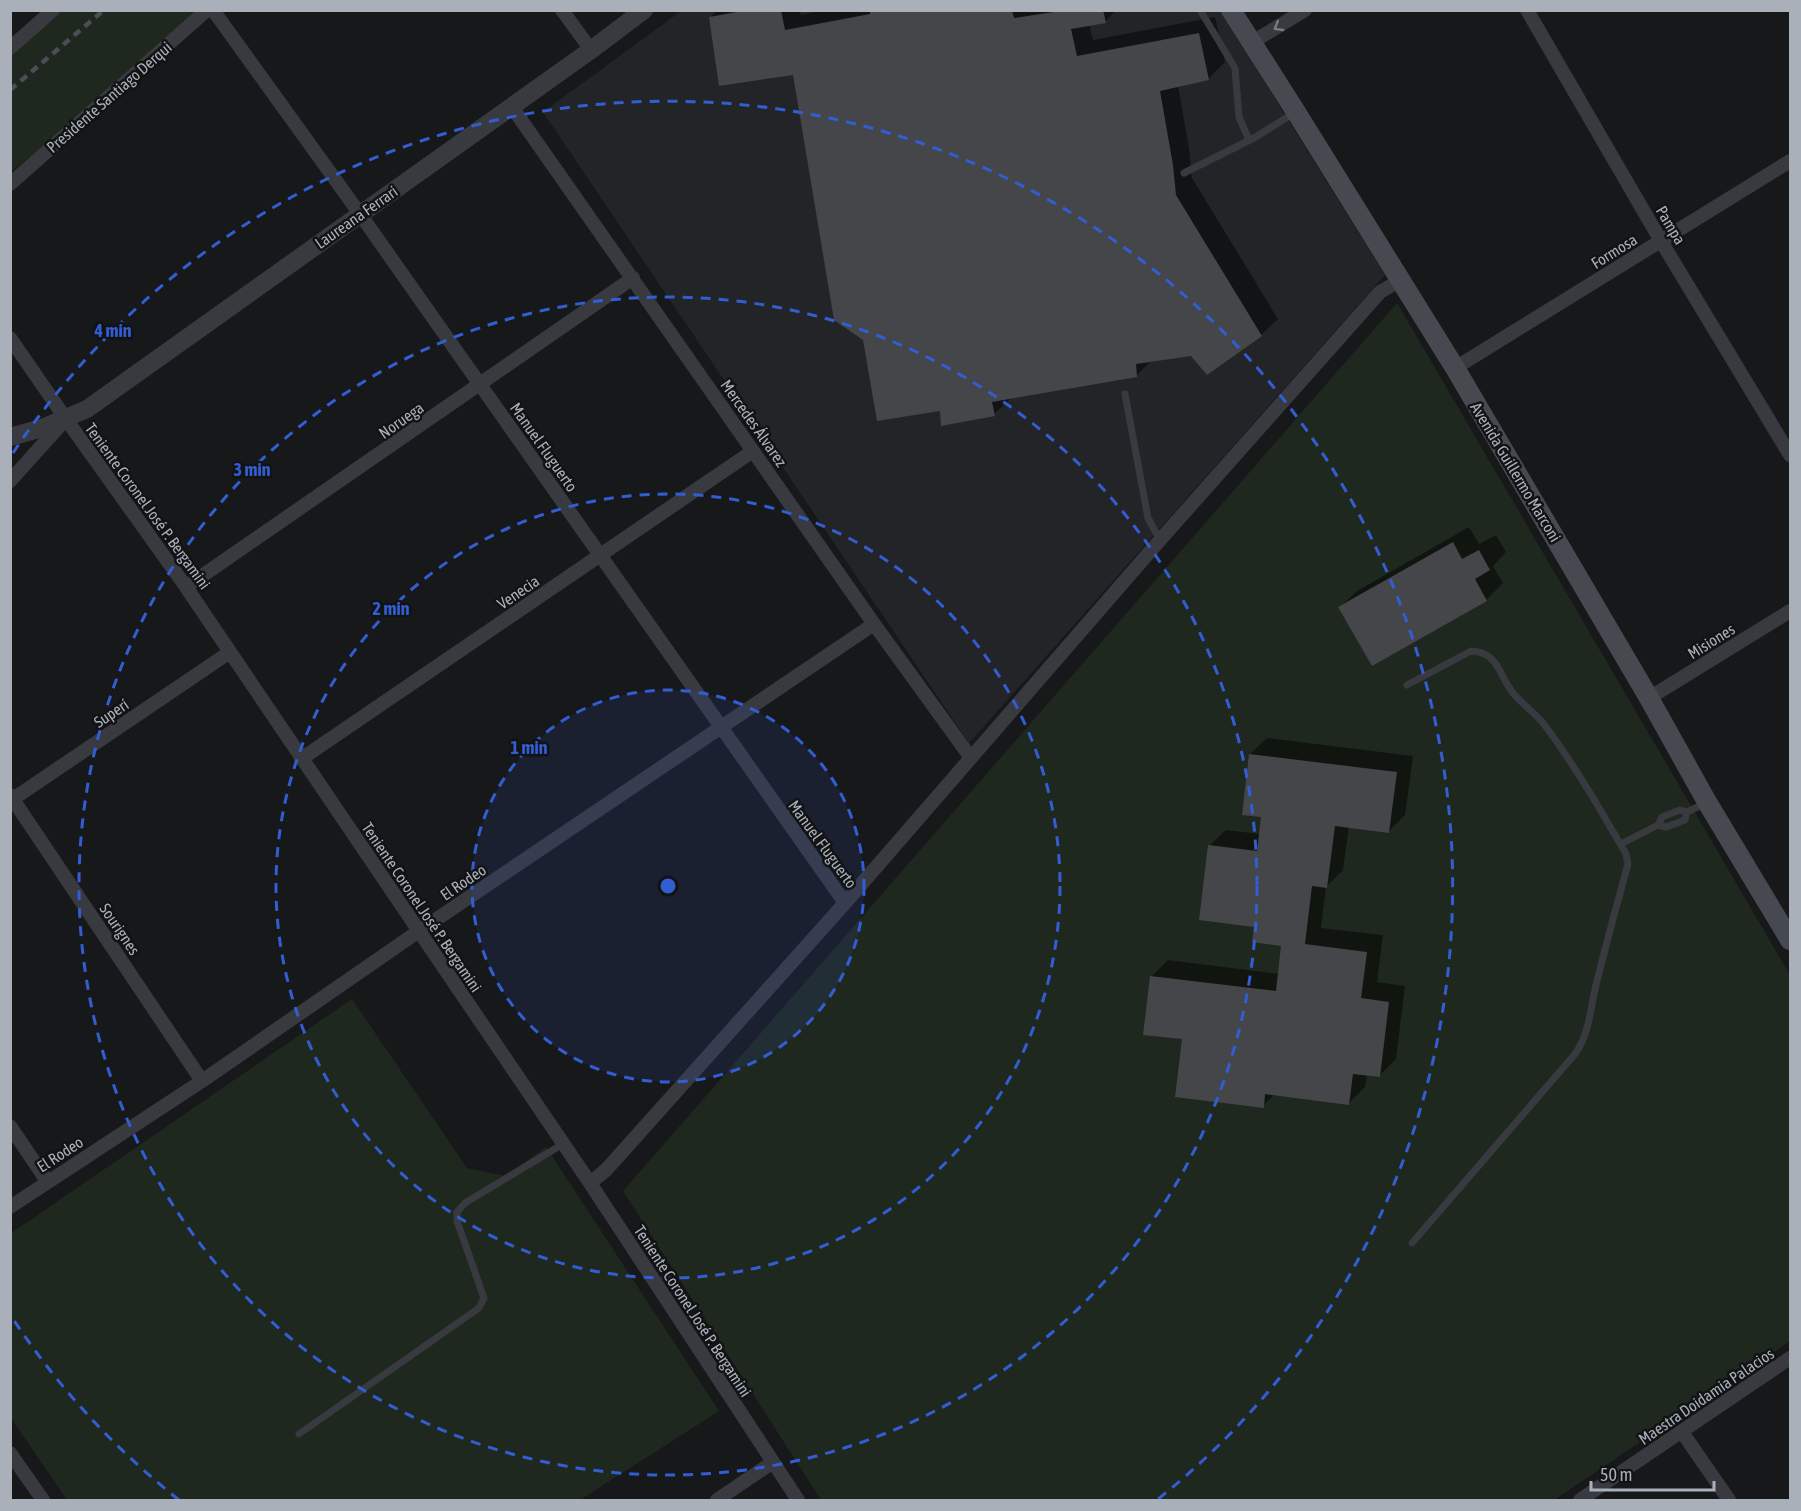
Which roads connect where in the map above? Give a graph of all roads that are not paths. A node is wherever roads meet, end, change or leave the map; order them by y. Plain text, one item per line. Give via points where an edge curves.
1 (52, 10) edge
2 (207, 10) edge
3 (213, 10) edge
4 (562, 10) edge
5 (644, 10) edge
6 (1200, 10) edge
7 (1231, 10) edge
8 (1305, 10) edge
9 (1527, 10) edge
10 (1251, 43) junction
11 (10, 48) edge
12 (591, 50) junction
13 (512, 107) junction
14 (1296, 112) junction
15 (1249, 140) junction
16 (1791, 161) edge
17 (1184, 173) dead end
18 (10, 184) edge
19 (360, 214) junction
20 (1661, 241) junction
21 (633, 278) junction
22 (1401, 280) junction
23 (10, 338) edge
24 (1455, 368) junction
25 (480, 385) junction
26 (1125, 394) dead end
27 (66, 419) junction
28 (10, 437) edge
29 (753, 451) junction
30 (1791, 455) edge
31 (10, 481) edge
32 (1160, 540) junction
33 (600, 556) junction
34 (186, 587) junction
35 (1791, 611) edge
36 (874, 624) junction
37 (230, 652) junction
38 (1407, 686) dead end
39 (1649, 698) junction
40 (721, 728) junction
41 (970, 758) junction
42 (302, 759) junction
43 (11, 798) edge
44 (1707, 802) junction
45 (1687, 812) junction
46 (1658, 825) junction
47 (1621, 844) junction
48 (845, 903) junction
49 (419, 931) junction
50 (1791, 940) edge
51 (202, 1081) junction
52 (10, 1126) edge
53 (563, 1144) junction
54 (47, 1182) junction
55 (590, 1183) junction
56 (10, 1207) edge
57 (1412, 1243) dead end
58 (1791, 1358) edge
59 (1682, 1432) junction
60 (299, 1434) dead end
61 (10, 1453) edge
62 (773, 1462) junction
63 (43, 1500) edge
64 (717, 1500) edge
65 (798, 1500) edge
66 (1580, 1500) edge
67 (1729, 1500) edge

1 - 11 street
2 - 18 street, Presidente Santiago Derqui
3 - 19 street, Manuel Fluguerto
4 - 12 street
5 - 12 street, Laureana Ferrari
6 - 15 lane via 1235,68 1239,117
7 - 10 main road, Avenida Guillermo Marconi
8 -> 10 street
9 - 20 street, Pampa
10 - 14 main road, Avenida Guillermo Marconi
12 - 13 street, Laureana Ferrari
13 - 19 street, Laureana Ferrari
13 - 21 street, Mercedes Álvarez
14 - 15 lane
14 - 22 main road, Avenida Guillermo Marconi
15 - 17 lane
16 - 20 street, Formosa
19 - 25 street, Manuel Fluguerto
19 - 27 street, Laureana Ferrari via 87,409
20 - 24 street, Formosa
20 - 30 street, Pampa
21 - 25 street, Noruega
21 - 29 street, Mercedes Álvarez
22 - 24 main road, Avenida Guillermo Marconi
22 - 32 street via 1380,292
23 - 27 street, Teniente Coronel José P. Bergamini
24 - 39 main road, Avenida Guillermo Marconi
25 - 33 street, Manuel Fluguerto
25 - 34 street, Noruega
26 - 32 lane via 1148,518
27 - 28 street
27 - 31 street
27 - 34 street, Teniente Coronel José P. Bergamini
29 - 33 street, Venecia
29 - 36 street, Mercedes Álvarez
32 - 41 street
33 - 40 street, Manuel Fluguerto
33 - 42 street, Venecia
34 - 37 street, Teniente Coronel José P. Bergamini
35 - 39 street, Misiones
36 - 40 street, El Rodeo
36 - 41 street, Mercedes Álvarez
37 - 42 street, Teniente Coronel José P. Bergamini
37 - 43 street, Superí
38 - 47 lane via 1471,651 1492,659 1514,694 1541,721
39 - 44 main road, Avenida Guillermo Marconi
40 - 48 street, Manuel Fluguerto
40 - 49 street, El Rodeo
41 - 48 street
42 - 49 street, Teniente Coronel José P. Bergamini
43 - 51 street, Sourignes
44 - 45 lane
44 - 50 main road, Avenida Guillermo Marconi
45 - 46 lane via 1673,812 1662,817
45 - 46 lane via 1685,820 1666,827
46 - 47 lane
47 - 57 lane via 1628,864 1584,1042
48 - 55 street
49 - 51 street, El Rodeo
49 - 53 street, Teniente Coronel José P. Bergamini
51 - 54 street, El Rodeo
52 - 54 street
53 - 55 street, Teniente Coronel José P. Bergamini
53 - 60 lane via 465,1203 457,1212 484,1298 479,1308
54 - 56 street, El Rodeo
55 - 62 street, Teniente Coronel José P. Bergamini
58 - 59 street, Maestra Doidamia Palacios
59 - 66 street, Maestra Doidamia Palacios
59 - 67 street
61 - 63 street
62 - 64 street
62 - 65 street, Teniente Coronel José P. Bergamini

